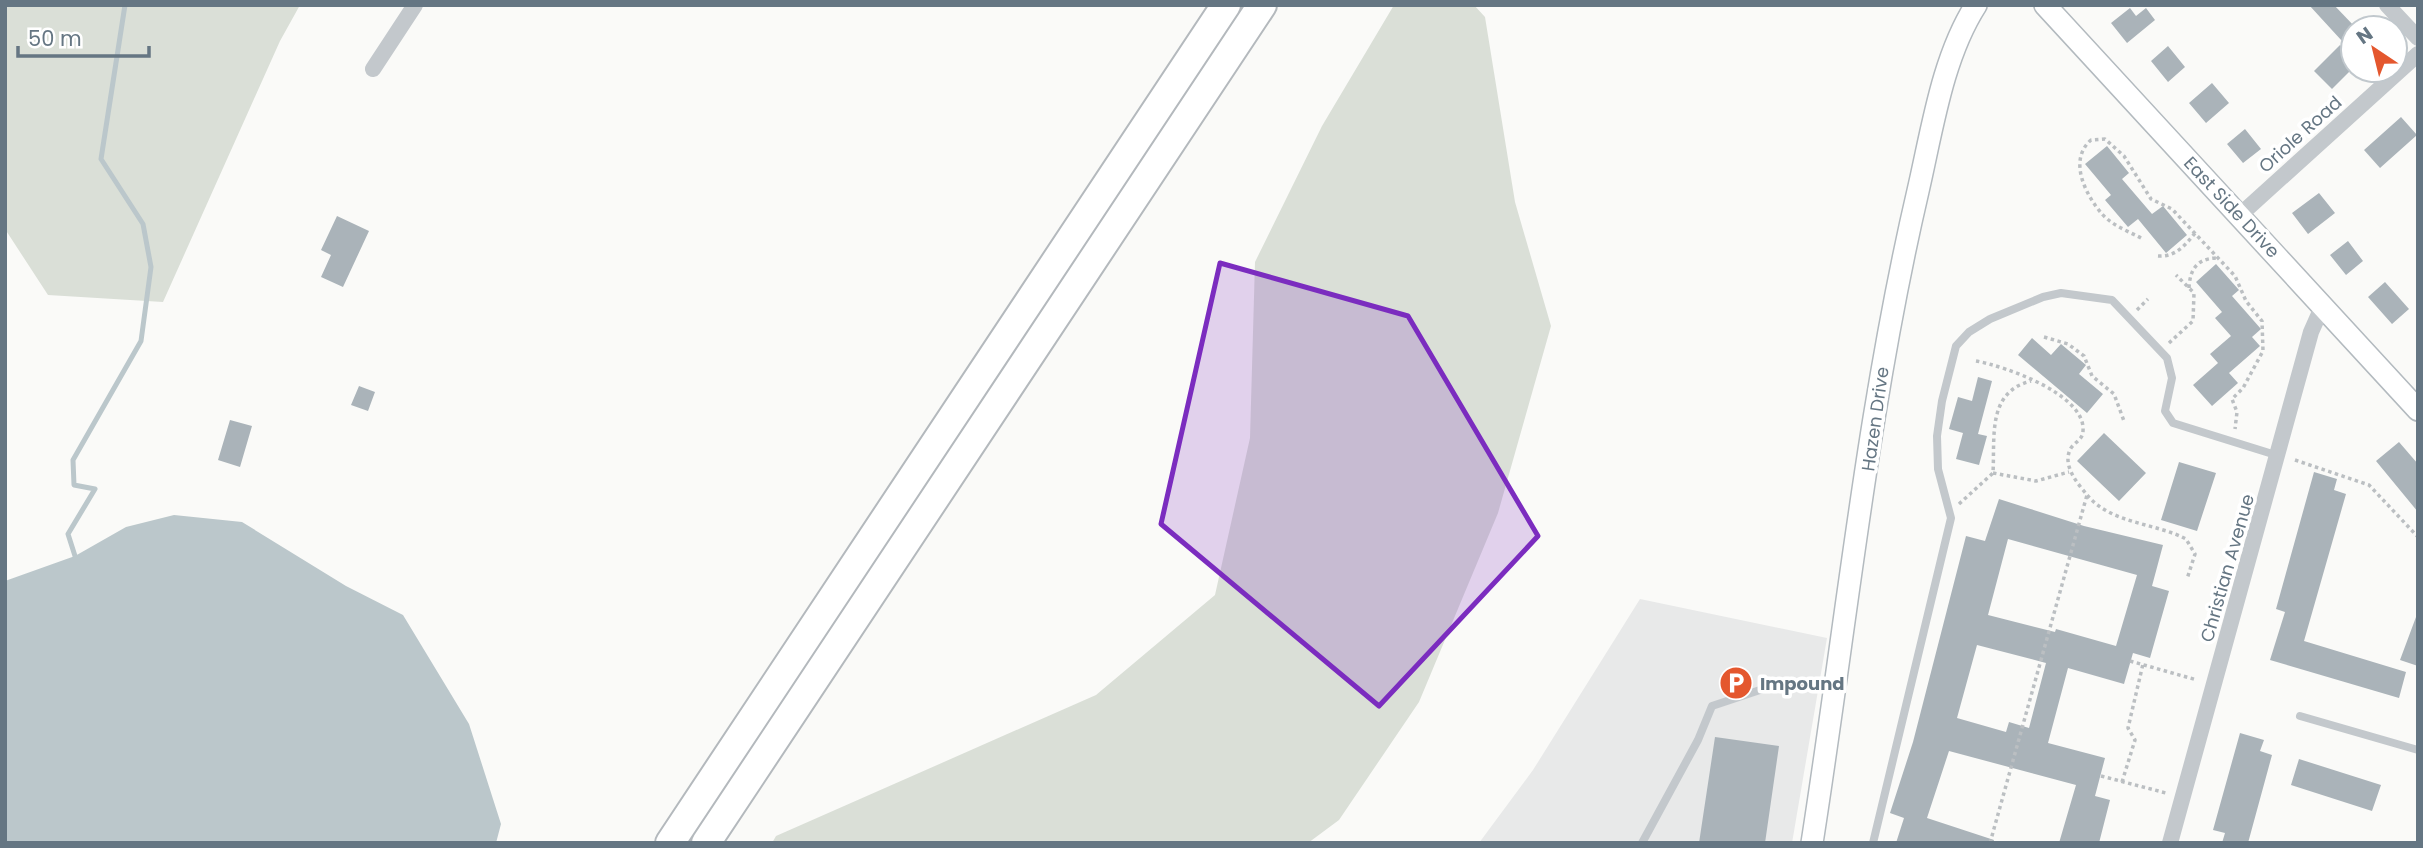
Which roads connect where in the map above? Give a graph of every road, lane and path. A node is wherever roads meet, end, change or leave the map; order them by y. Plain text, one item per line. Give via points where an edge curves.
1 (415, 5) edge
2 (1226, 5) edge
3 (1262, 5) edge
4 (1976, 5) edge
5 (2045, 5) edge
6 (2386, 5) edge
7 (2418, 38) edge
8 (2418, 54) edge
9 (373, 69) dead end
10 (2240, 215) junction
11 (2195, 233) junction
12 (2141, 238) dead end
13 (2158, 256) dead end
14 (2217, 257) junction
15 (2176, 275) dead end
16 (2189, 288) junction
17 (2323, 305) junction
18 (2181, 332) dead end
19 (2045, 337) dead end
20 (1976, 361) dead end
21 (2033, 380) junction
22 (2415, 403) edge
23 (2238, 418) dead end
24 (2124, 421) dead end
25 (2287, 458) junction
26 (2070, 472) junction
27 (1993, 473) junction
28 (2087, 495) junction
29 (1950, 512) junction
30 (2418, 537) edge
31 (2187, 579) dead end
32 (2130, 661) dead end
33 (2143, 664) junction
34 (2197, 680) dead end
35 (1760, 690) dead end
36 (2300, 716) dead end
37 (2418, 750) edge
38 (2101, 776) dead end
39 (2122, 782) junction
40 (2166, 793) dead end
41 (670, 843) edge
42 (706, 843) edge
43 (1642, 843) edge
44 (1812, 843) edge
45 (1873, 843) edge
46 (1990, 843) edge
47 (2171, 843) edge

1 - 9 street
2 - 41 highway
3 - 42 highway
4 - 44 street, Hazen Drive via 1950,64 1899,272
5 - 10 street, East Side Drive
6 - 7 street
8 - 10 street, Oriole Road
10 - 17 street, East Side Drive
11 - 12 path via 2172,209 2151,199 2113,144 2091,140 2078,160 2083,178 2102,214
11 - 13 path via 2179,250
11 - 14 path
14 - 16 path via 2197,264 2189,276
14 - 23 path via 2235,276 2265,330 2259,360 2232,399
15 - 16 path
16 - 18 path via 2194,293 2193,321
17 - 22 street, East Side Drive
17 - 25 street, Christian Avenue via 2311,332
19 - 24 path via 2077,349 2092,376 2114,394
20 - 21 path
21 - 26 path via 2073,409 2082,423 2082,437 2068,457
21 - 27 path via 2012,387 1998,407
25 - 29 lane via 2173,423 2165,411 2172,378 2167,358 2112,300 2061,293 1990,318 1956,346 1937,436 1938,469
25 - 30 path via 2369,485
25 - 47 street, Christian Avenue
26 - 27 path via 2036,481
26 - 28 path
27 - 29 path
28 - 31 path via 2130,520 2186,539 2195,554
28 - 46 path
29 - 45 lane
32 - 33 path
33 - 34 path
33 - 39 path via 2128,728 2136,740
35 - 43 lane via 1712,706
36 - 37 lane
38 - 39 path
39 - 40 path

